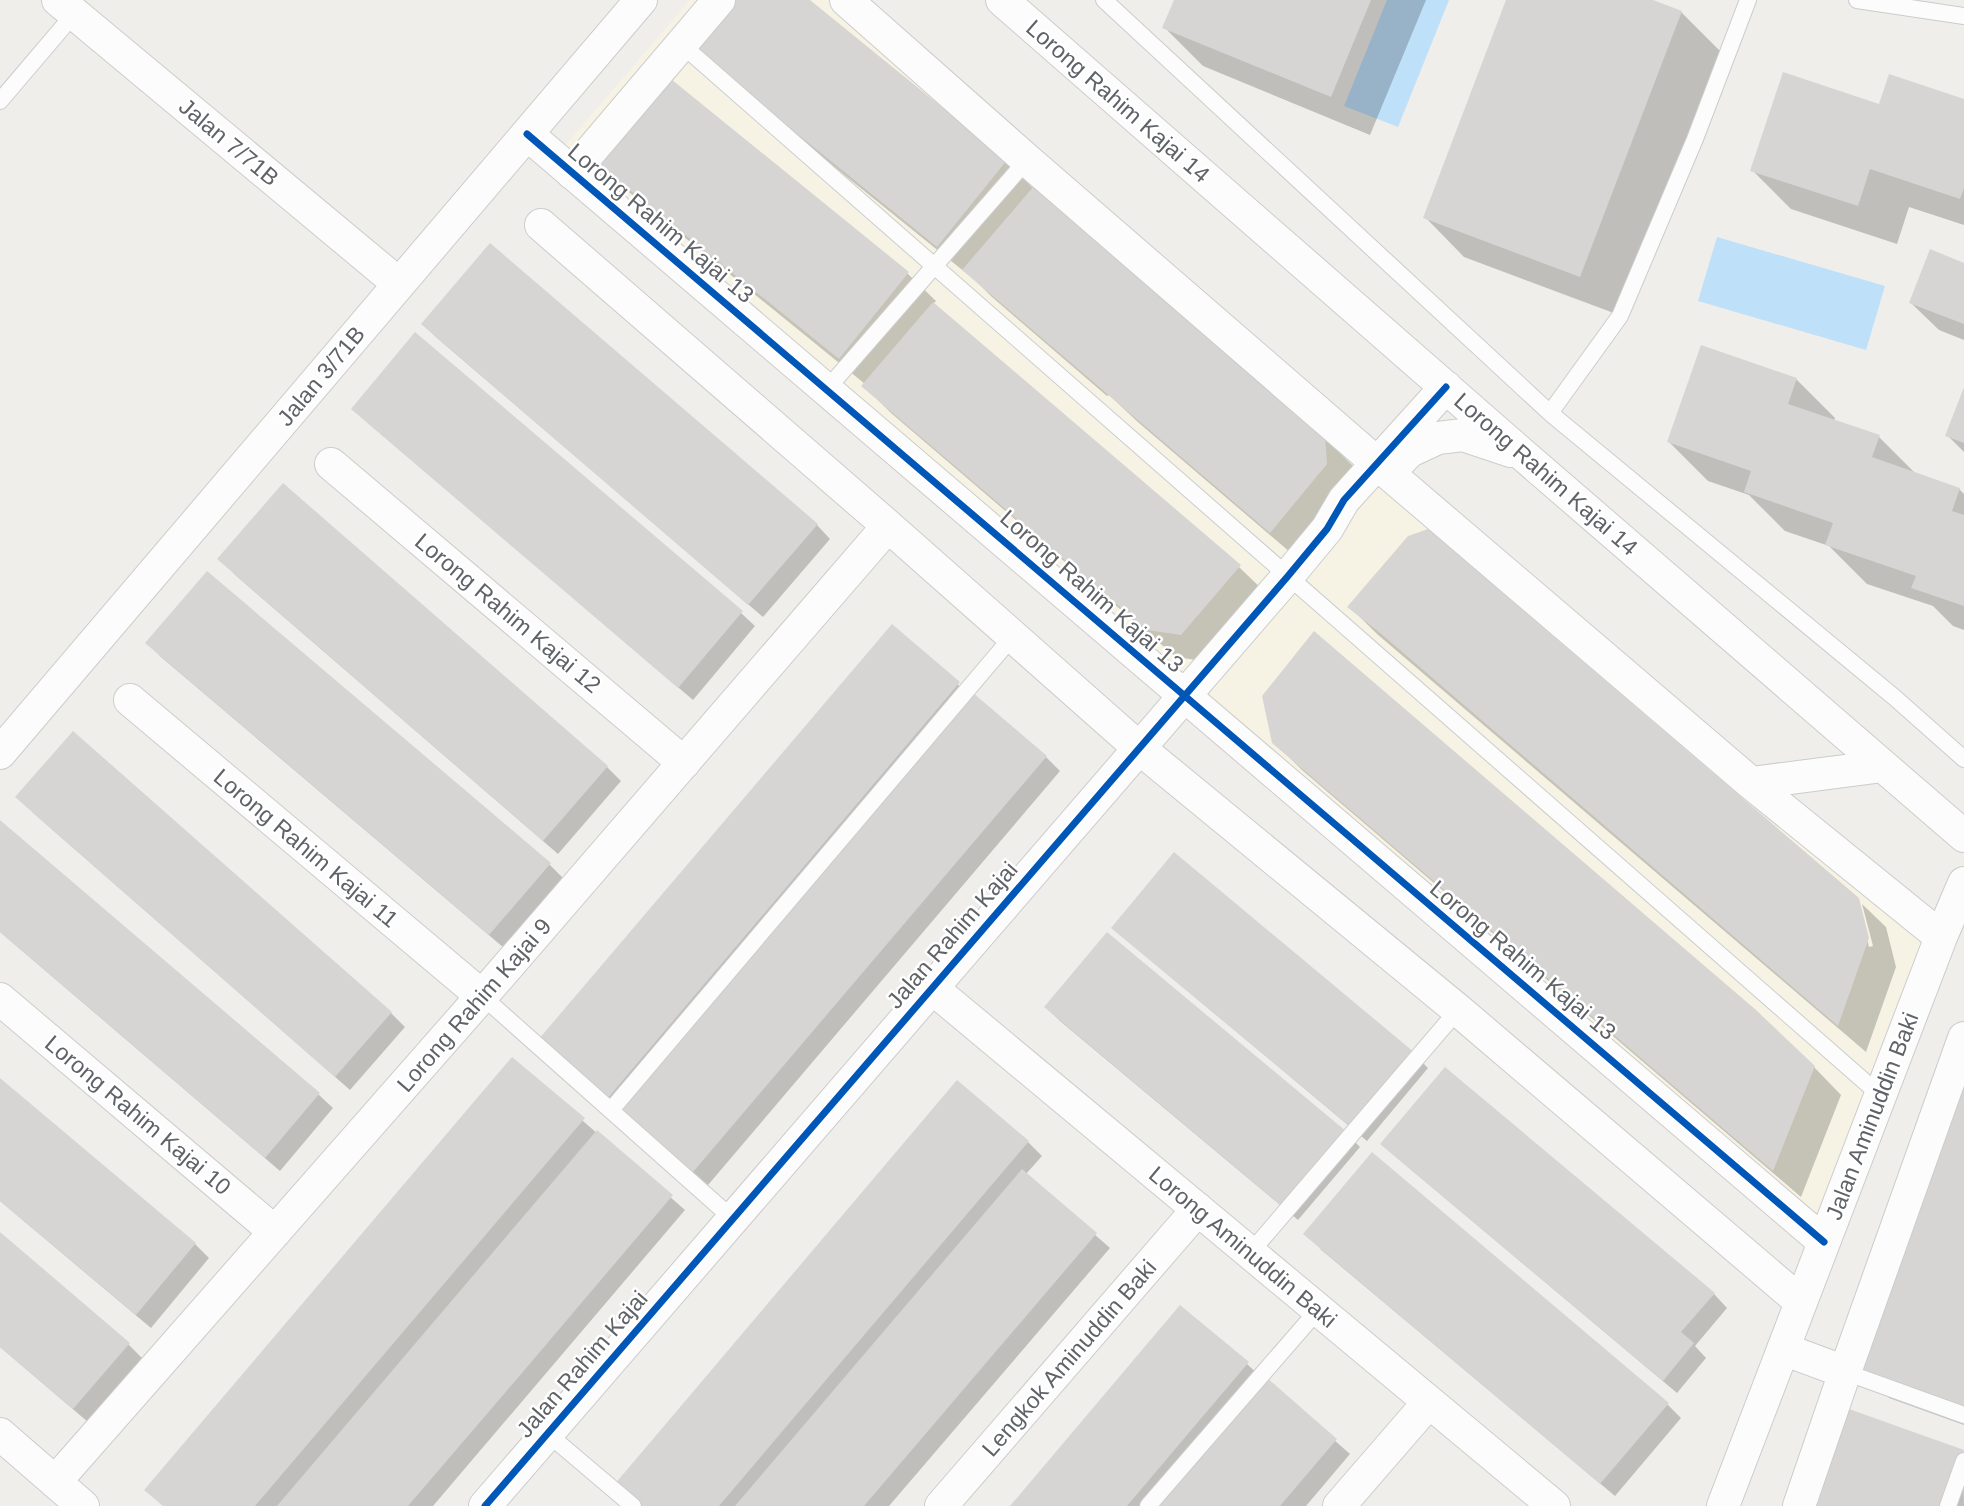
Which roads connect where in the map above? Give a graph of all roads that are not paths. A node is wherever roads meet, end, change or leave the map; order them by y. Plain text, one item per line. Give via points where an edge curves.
1 (641, 0) edge
2 (719, 0) edge
3 (846, 0) edge
4 (1002, 0) edge
5 (1104, 0) edge
6 (1748, 0) edge
7 (1857, 0) edge
8 (66, 7) edge
9 (1964, 16) edge
10 (681, 44) junction
11 (0, 101) edge
12 (527, 134) junction
13 (1027, 160) junction
14 (572, 173) junction
15 (541, 225) dead end
16 (934, 266) junction
17 (399, 284) junction
18 (1446, 387) junction
19 (826, 390) junction
20 (1550, 413) junction
21 (1522, 454) junction
22 (331, 464) dead end
23 (1383, 468) junction
24 (888, 526) junction
25 (1287, 576) junction
26 (1013, 636) junction
27 (1184, 696) junction
28 (130, 700) dead end
29 (1139, 748) junction
30 (0, 752) edge
31 (1964, 759) edge
32 (684, 763) junction
33 (1883, 766) junction
34 (1751, 783) junction
35 (1964, 836) edge
36 (1964, 883) edge
37 (1941, 937) junction
38 (932, 988) junction
39 (482, 996) junction
40 (0, 999) edge
41 (1458, 1010) junction
42 (1964, 1038) edge
43 (1880, 1095) junction
44 (611, 1110) junction
45 (1198, 1209) junction
46 (733, 1219) junction
47 (275, 1231) junction
48 (1824, 1241) junction
49 (1250, 1253) junction
50 (1801, 1302) junction
51 (1318, 1310) junction
52 (1783, 1349) junction
53 (1845, 1372) junction
54 (1429, 1402) junction
55 (1964, 1415) edge
56 (0, 1434) edge
57 (548, 1434) junction
58 (1964, 1461) edge
59 (55, 1482) junction
60 (83, 1506) edge
61 (485, 1506) edge
62 (633, 1506) edge
63 (941, 1506) edge
64 (1148, 1506) edge
65 (1339, 1506) edge
66 (1554, 1506) edge
67 (1723, 1506) edge
68 (1799, 1506) edge
69 (1948, 1506) edge

1 - 12 street, Jalan 3/71B
2 - 10 street
3 - 13 street
4 - 18 street, Lorong Rahim Kajai 14
5 - 20 lane
6 - 20 lane via 1620,316
7 - 9 lane
8 - 11 lane
8 - 17 street, Jalan 7/71B
10 - 14 street
10 - 16 lane
12 - 14 street, Lorong Rahim Kajai 13
12 - 17 street, Jalan 3/71B
13 - 16 lane
13 - 23 street
14 - 19 street, Lorong Rahim Kajai 13
15 - 24 street
16 - 19 lane
16 - 25 lane
17 - 30 street, Jalan 3/71B
18 - 21 street, Lorong Rahim Kajai 14
18 - 23 street
19 - 27 street, Lorong Rahim Kajai 13
20 - 31 lane
21 - 23 street via 1463,435 1438,438
21 - 33 street, Lorong Rahim Kajai 14
22 - 32 street, Lorong Rahim Kajai 12
23 - 25 street, Jalan Rahim Kajai via 1354,508 1327,529
23 - 34 street
24 - 26 street
24 - 32 street, Lorong Rahim Kajai 9
25 - 27 street, Jalan Rahim Kajai
25 - 43 lane
26 - 29 street
26 - 44 lane
27 - 29 street, Jalan Rahim Kajai
27 - 48 street, Lorong Rahim Kajai 13
28 - 39 street, Lorong Rahim Kajai 11
29 - 38 street, Jalan Rahim Kajai
29 - 41 street
32 - 39 street, Lorong Rahim Kajai 9
33 - 34 street
33 - 35 street, Lorong Rahim Kajai 14
34 - 37 street
36 - 37 street, Jalan Aminuddin Baki
37 - 43 street, Jalan Aminuddin Baki
38 - 45 street, Lorong Aminuddin Baki
38 - 46 street, Jalan Rahim Kajai
39 - 44 lane
39 - 47 street, Lorong Rahim Kajai 9
40 - 47 street, Lorong Rahim Kajai 10
41 - 49 lane
41 - 50 street
42 - 53 street
43 - 48 street, Jalan Aminuddin Baki
44 - 46 lane
45 - 49 street, Lorong Aminuddin Baki
45 - 63 street, Lengkok Aminuddin Baki
46 - 57 street, Jalan Rahim Kajai
47 - 59 street, Lorong Rahim Kajai 9
48 - 50 street, Jalan Aminuddin Baki
49 - 51 street, Lorong Aminuddin Baki
50 - 52 street, Jalan Aminuddin Baki
51 - 54 street, Lorong Aminuddin Baki
51 - 64 lane
52 - 53 street
52 - 67 street, Jalan Aminuddin Baki
53 - 55 lane
53 - 68 street
54 - 65 street
54 - 66 street, Lorong Aminuddin Baki
56 - 59 street
57 - 61 street, Jalan Rahim Kajai
57 - 62 lane
58 - 69 lane
59 - 60 street

